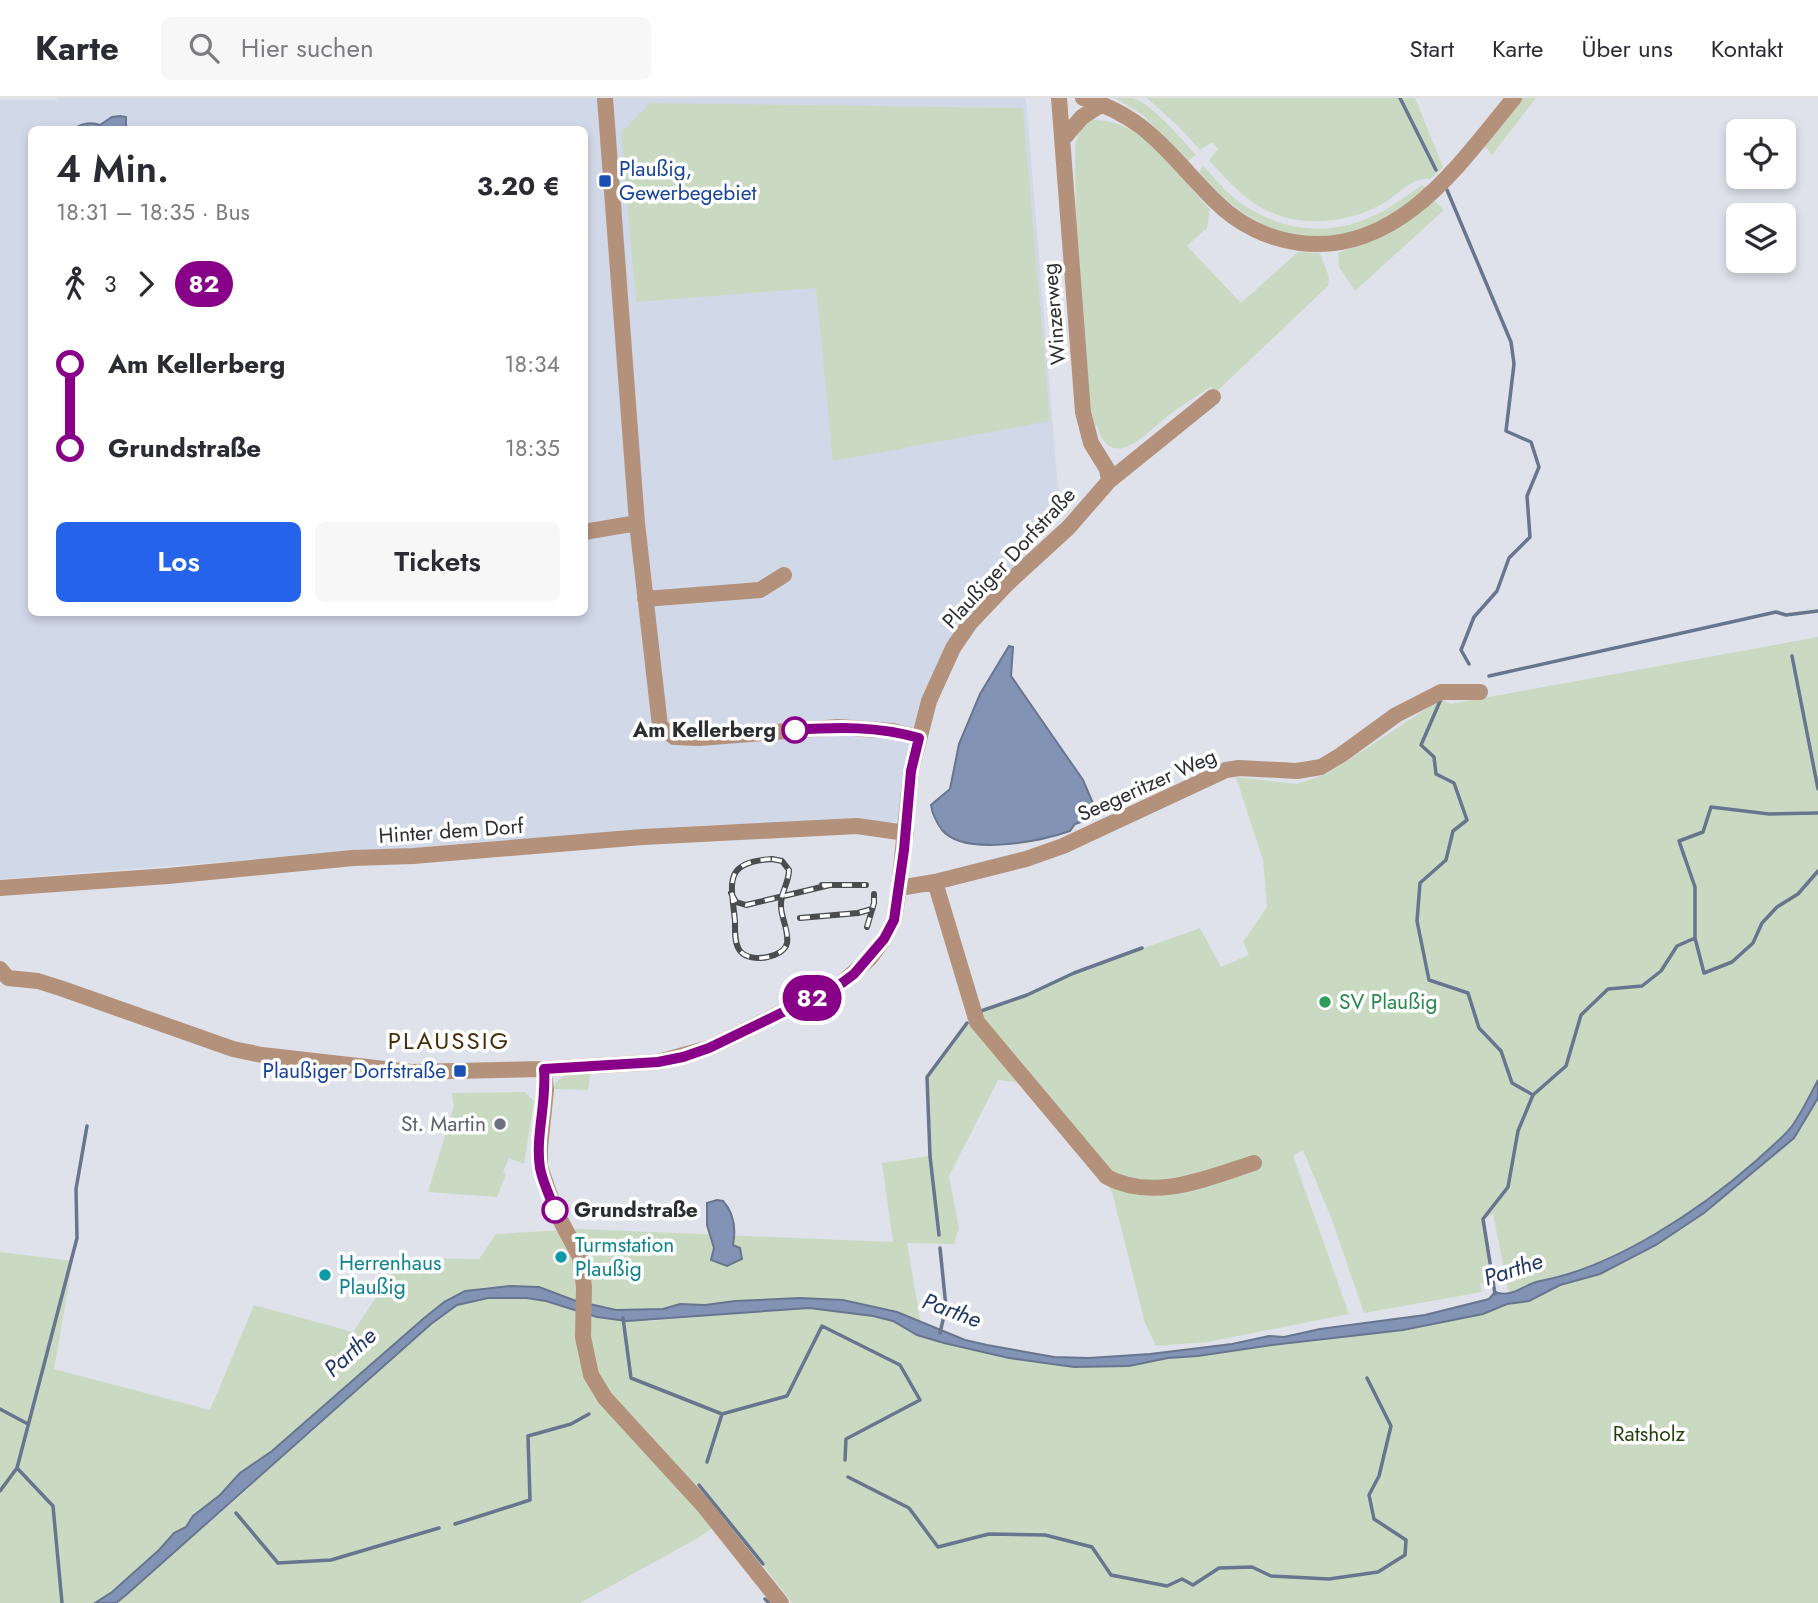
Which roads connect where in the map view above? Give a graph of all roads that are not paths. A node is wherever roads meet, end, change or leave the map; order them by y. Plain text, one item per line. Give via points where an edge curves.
1 (605, 98) edge
2 (1059, 98) edge
3 (1083, 98) edge
4 (1514, 98) edge
5 (1102, 104) junction
6 (1063, 139) junction
7 (1213, 397) dead end
8 (1109, 481) junction
9 (638, 523) junction
10 (588, 531) edge
11 (784, 575) dead end
12 (645, 599) junction
13 (1480, 692) dead end
14 (919, 738) junction
15 (906, 833) junction
16 (935, 882) junction
17 (0, 888) edge
18 (899, 888) junction
19 (3, 977) edge
20 (544, 1069) junction
21 (1254, 1163) dead end
22 (781, 1603) edge

1 - 9 street
2 - 6 street, Winzerweg
3 - 5 street
4 - 5 street via 1443,181 1404,216 1361,238 1329,244 1290,242 1259,232 1227,212 1157,138
5 - 6 street via 1082,117
6 - 8 street, Winzerweg via 1083,412
7 - 8 street, Plaußiger Dorfstraße
8 - 14 street, Plaußiger Dorfstraße via 1069,527 1008,583 953,648 929,701
9 - 10 street
9 - 12 street
11 - 12 street via 760,590
12 - 14 street via 660,726 674,737 838,727 892,730
13 - 16 street, Seegeritzer Weg via 1441,692 1396,715 1321,767 1226,770 1063,846
14 - 15 street, Plaußiger Dorfstraße
15 - 17 street, Hinter dem Dorf via 857,826 643,837
15 - 18 street, Plaußiger Dorfstraße
16 - 18 street, Seegeritzer Weg
16 - 21 street via 977,1022 1107,1177 1123,1186 1168,1188
18 - 20 street, Plaußiger Dorfstraße via 894,920 877,948 854,974 816,996 683,1057
19 - 20 street, Plaußiger Dorfstraße via 38,981 262,1055 411,1072
20 - 22 street via 540,1167 555,1210 580,1256 587,1366 605,1398 703,1505

